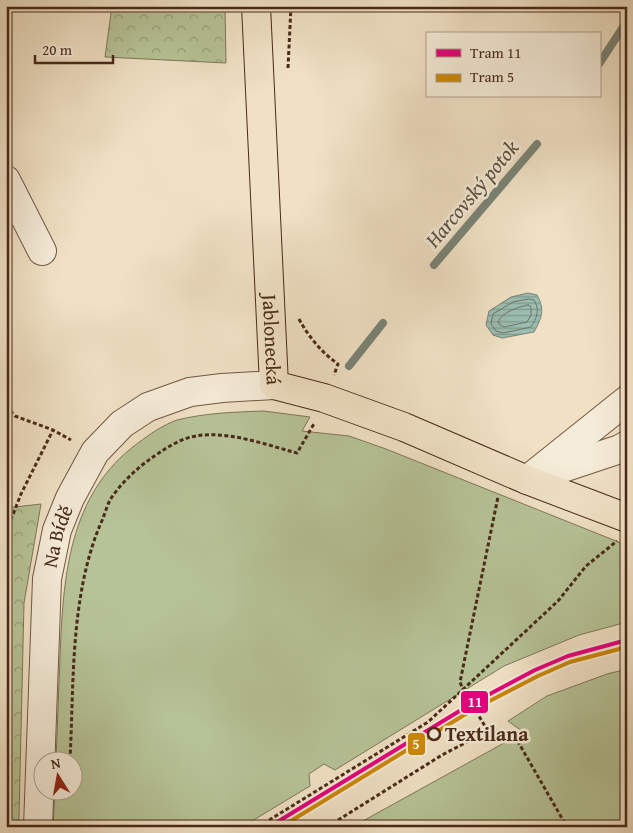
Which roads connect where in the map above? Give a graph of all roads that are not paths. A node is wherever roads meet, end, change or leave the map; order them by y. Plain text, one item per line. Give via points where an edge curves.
1 (256, 6) edge
2 (6, 180) edge
3 (42, 251) dead end
4 (274, 385) junction
5 (627, 400) edge
6 (627, 445) edge
7 (527, 480) junction
8 (625, 527) edge
9 (38, 827) edge

1 - 4 main road, Jablonecká
2 - 3 street
4 - 7 main road, Jablonecká via 324,398 404,427
4 - 9 street, Na Bídě via 190,392 148,407 122,424 95,452 70,498 57,530 47,579
5 - 7 street
6 - 7 street
7 - 8 main road, Jablonecká

